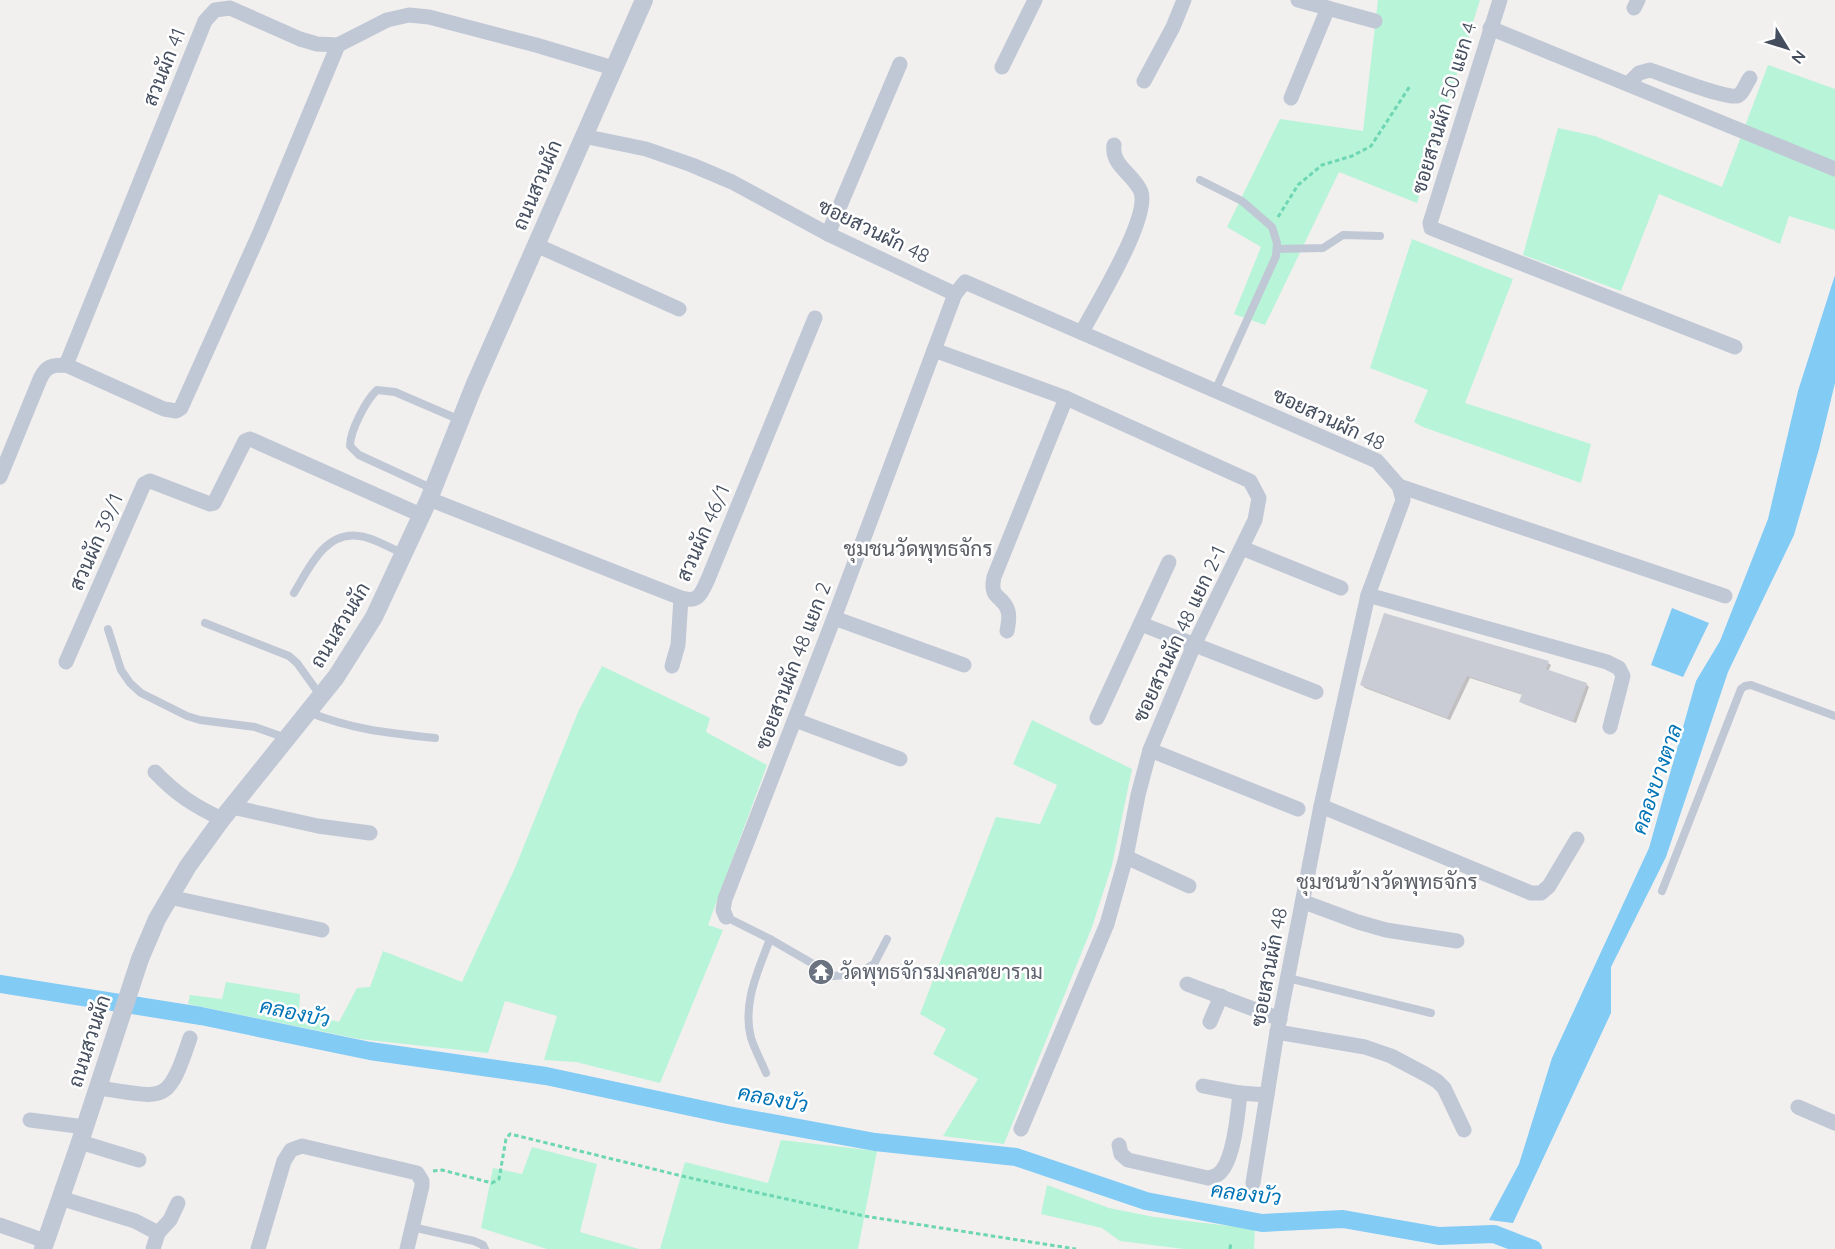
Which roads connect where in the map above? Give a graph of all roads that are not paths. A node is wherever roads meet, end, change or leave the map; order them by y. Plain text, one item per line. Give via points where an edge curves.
1 (644, 0) edge
2 (1035, 0) edge
3 (1184, 0) edge
4 (1298, 0) edge
5 (1500, 0) edge
6 (1328, 8) junction
7 (1374, 21) dead end
8 (1490, 28) junction
9 (338, 45) junction
10 (900, 64) dead end
11 (613, 68) junction
12 (1002, 68) dead end
13 (1749, 78) dead end
14 (1144, 81) dead end
15 (1628, 84) junction
16 (1292, 98) dead end
17 (583, 136) junction
18 (1114, 145) dead end
19 (1835, 169) edge
20 (1200, 180) dead end
21 (828, 234) junction
22 (1380, 236) dead end
23 (536, 245) junction
24 (1276, 249) junction
25 (955, 294) junction
26 (679, 309) dead end
27 (815, 318) dead end
28 (1082, 333) junction
29 (1735, 347) dead end
30 (934, 350) junction
31 (66, 365) junction
32 (1215, 391) junction
33 (1066, 398) junction
34 (460, 420) junction
35 (0, 477) edge
36 (1399, 486) junction
37 (428, 501) junction
38 (1242, 548) junction
39 (404, 554) junction
40 (1168, 562) dead end
41 (1341, 588) dead end
42 (294, 593) dead end
43 (1368, 595) junction
44 (1725, 596) dead end
45 (681, 598) junction
46 (834, 618) junction
47 (205, 623) dead end
48 (1141, 624) junction
49 (108, 629) dead end
50 (1007, 631) dead end
51 (1194, 645) junction
52 (66, 662) dead end
53 (964, 665) dead end
54 (672, 666) dead end
55 (1316, 692) dead end
56 (321, 696) junction
57 (308, 711) junction
58 (1835, 716) edge
59 (1097, 718) dead end
60 (795, 720) junction
61 (1610, 727) dead end
62 (285, 738) junction
63 (435, 738) dead end
64 (1150, 750) junction
65 (900, 759) dead end
66 (155, 772) dead end
67 (1321, 806) junction
68 (1299, 809) dead end
69 (227, 813) junction
70 (370, 833) dead end
71 (1577, 839) dead end
72 (1126, 857) junction
73 (1189, 886) dead end
74 (1662, 891) dead end
75 (169, 897) junction
76 (1304, 902) junction
77 (726, 917) joint
78 (322, 930) dead end
79 (770, 939) junction
80 (887, 939) dead end
81 (1457, 941) dead end
82 (1288, 978) junction
83 (1187, 984) dead end
84 (1221, 996) junction
85 (1431, 1012) dead end
86 (1210, 1022) dead end
87 (1279, 1025) junction
88 (190, 1038) dead end
89 (766, 1073) dead end
90 (1203, 1086) dead end
91 (98, 1088) junction
92 (1240, 1093) junction
93 (1267, 1095) junction
94 (1798, 1107) dead end
95 (30, 1120) dead end
96 (1835, 1123) edge
97 (1021, 1129) dead end
98 (1464, 1130) dead end
99 (83, 1135) junction
100 (1119, 1145) dead end
101 (139, 1160) dead end
102 (1253, 1183) dead end
103 (60, 1198) junction
104 (178, 1203) dead end
105 (0, 1225) edge
106 (412, 1227) junction
107 (158, 1233) junction
108 (44, 1245) edge
109 (153, 1249) edge
110 (258, 1249) edge
111 (407, 1249) edge
112 (486, 1249) edge

1 - 11 street, ถนนสวนผัก
2 - 12 street
3 - 14 street
4 - 6 street
5 - 8 street, ซอยสวนผัก 50 แยก 4
6 - 7 street
6 - 16 street
8 - 15 street
8 - 29 street, ซอยสวนผัก 50 แยก 4 via 1431,228
9 - 11 street via 387,21 409,15 429,17
9 - 31 street, สวนผัก 41 via 300,39 230,8 209,15
9 - 31 street via 181,408 164,409
10 - 21 street
11 - 17 street, ถนนสวนผัก
13 - 15 street via 1736,96 1650,70 1639,73
15 - 19 street
17 - 21 street, ซอยสวนผัก 48 via 646,149 692,165
17 - 23 street, ถนนสวนผัก
18 - 28 street via 1116,160 1133,179 1143,202 1135,230
20 - 24 lane via 1242,201 1272,227
21 - 25 street, ซอยสวนผัก 48
22 - 24 lane via 1343,235 1323,248
23 - 26 street
23 - 34 street, ถนนสวนผัก
24 - 32 lane
25 - 28 street, ซอยสวนผัก 48 via 965,282
25 - 30 street, ซอยสวนผัก 48 แยก 2
27 - 45 street, สวนผัก 46/1 via 701,594 690,600
28 - 32 street, ซอยสวนผัก 48
30 - 33 street, ซอยสวนผัก 48 แยก 2-1
30 - 46 street, ซอยสวนผัก 48 แยก 2
31 - 35 street via 45,369
32 - 36 street, ซอยสวนผัก 48 via 1377,461
33 - 38 street, ซอยสวนผัก 48 แยก 2-1 via 1250,481 1259,498 1255,520
33 - 50 street via 994,577 993,594 1005,604 1009,615
34 - 37 street, ถนนสวนผัก
34 - 37 lane via 395,392 376,390 370,395 350,440 350,446 359,455
36 - 43 street, ซอยสวนผัก 48 via 1402,500
36 - 44 street
37 - 39 street, ถนนสวนผัก
37 - 45 street, สวนผัก 46/1
37 - 52 street, สวนผัก 39/1 via 250,439 245,441 214,503 150,481 144,484
38 - 41 street
38 - 51 street, ซอยสวนผัก 48 แยก 2-1
39 - 42 lane via 361,536 335,539 314,559
39 - 56 street, ถนนสวนผัก via 374,617
40 - 48 street
43 - 61 street via 1619,668 1623,676
43 - 67 street, ซอยสวนผัก 48
45 - 54 street via 678,645
46 - 53 street
46 - 60 street, ซอยสวนผัก 48 แยก 2
47 - 56 lane via 289,656
48 - 51 street
48 - 59 street
49 - 62 lane via 121,670 141,693 200,720 255,727
51 - 55 street
51 - 64 street, ซอยสวนผัก 48 แยก 2-1
56 - 57 street, ถนนสวนผัก
57 - 62 street, ถนนสวนผัก
57 - 63 lane via 360,730
58 - 74 lane via 1750,685 1741,689
60 - 65 street
60 - 77 street, ซอยสวนผัก 48 แยก 2 via 725,899
62 - 69 street, ถนนสวนผัก
64 - 68 street
64 - 72 street, ซอยสวนผัก 48 แยก 2-1
66 - 69 street via 187,801
67 - 71 street via 1531,893 1541,893 1549,886
67 - 76 street, ซอยสวนผัก 48
69 - 70 street
69 - 75 street, ถนนสวนผัก
72 - 73 street
72 - 97 street, ซอยสวนผัก 48 แยก 2-1 via 1107,924
75 - 78 street
75 - 91 street, ถนนสวนผัก via 140,959
76 - 81 street via 1386,930
76 - 82 street, ซอยสวนผัก 48
77 - 79 lane
79 - 80 lane via 834,976 857,974 874,964
79 - 89 lane via 751,990 748,1021
82 - 85 lane
82 - 87 street, ซอยสวนผัก 48
83 - 84 street
84 - 86 street
84 - 87 street
87 - 93 street, ซอยสวนผัก 48
87 - 98 street via 1365,1047 1425,1074 1444,1088
88 - 91 street via 179,1072 165,1092 153,1095
90 - 92 street
91 - 99 street, ถนนสวนผัก
92 - 93 street
92 - 100 street via 1237,1123 1225,1166 1217,1176 1208,1178 1128,1160 1120,1154
93 - 102 street, ซอยสวนผัก 48
94 - 96 street
95 - 99 street
99 - 101 street
99 - 103 street, ถนนสวนผัก
103 - 107 street via 135,1221
103 - 108 street, ถนนสวนผัก
104 - 107 street
105 - 108 street
106 - 110 street via 422,1186 420,1176 413,1171 309,1146 291,1150 284,1161
106 - 111 street
106 - 112 lane via 474,1241
107 - 109 street

